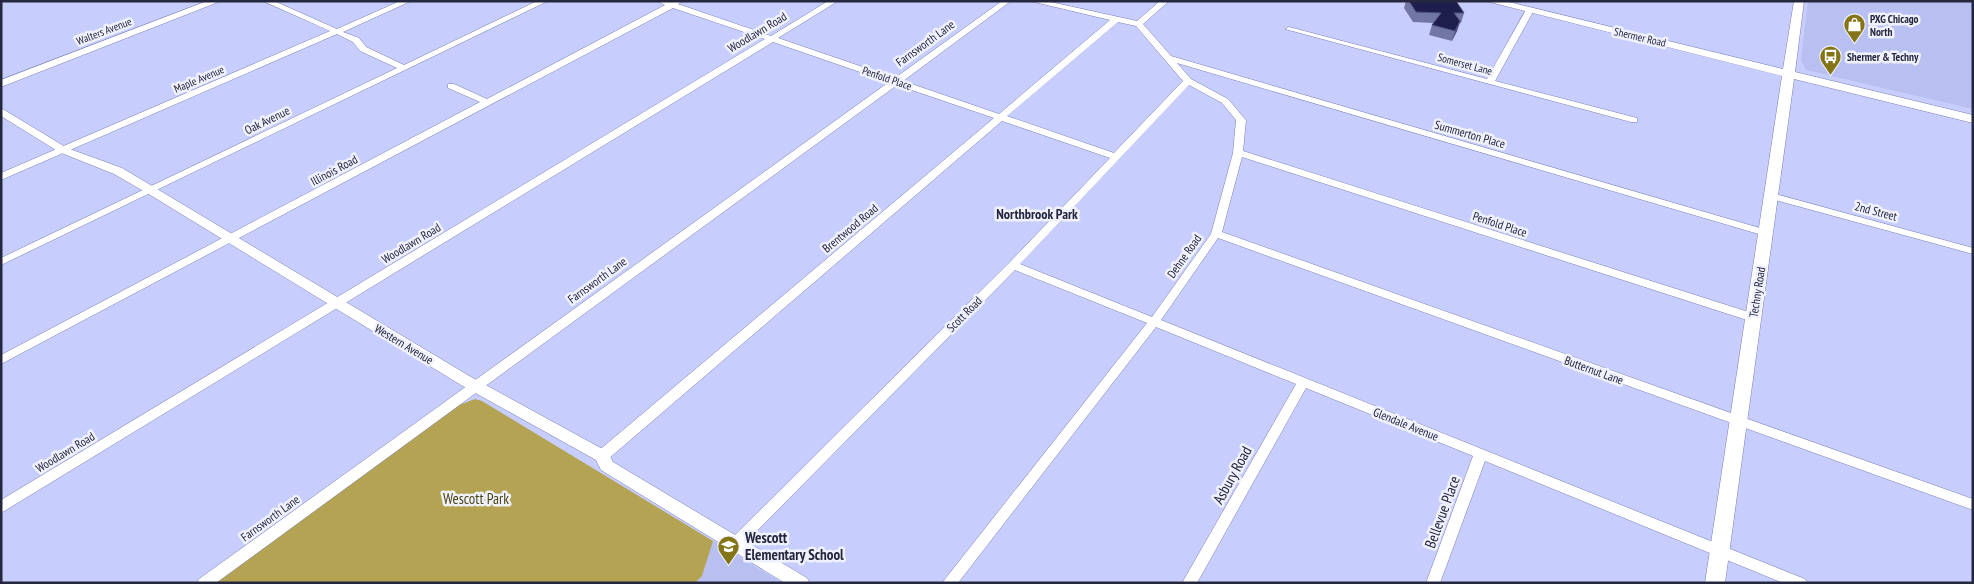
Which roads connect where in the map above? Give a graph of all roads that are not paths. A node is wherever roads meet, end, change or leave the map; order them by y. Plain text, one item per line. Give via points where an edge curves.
1 (216, 1) edge
2 (267, 1) edge
3 (407, 1) edge
4 (544, 1) edge
5 (660, 1) edge
6 (834, 1) edge
7 (1007, 1) edge
8 (1034, 1) edge
9 (1165, 1) edge
10 (1491, 1) edge
11 (1799, 1) edge
12 (675, 3) edge
13 (1530, 10) junction
14 (1115, 20) junction
15 (1139, 24) junction
16 (1290, 28) dead end
17 (338, 31) junction
18 (773, 39) junction
19 (1168, 58) junction
20 (404, 68) junction
21 (1790, 73) junction
22 (896, 81) junction
23 (1188, 81) junction
24 (1490, 82) junction
25 (1, 84) edge
26 (451, 86) dead end
27 (487, 102) junction
28 (2, 112) edge
29 (1973, 112) edge
30 (1000, 117) junction
31 (1973, 119) edge
32 (1634, 120) dead end
33 (63, 150) junction
34 (1238, 153) junction
35 (1114, 156) junction
36 (1, 177) edge
37 (151, 190) junction
38 (1772, 196) junction
39 (1766, 233) junction
40 (1216, 234) junction
41 (231, 239) junction
42 (1973, 251) edge
43 (1, 262) edge
44 (1013, 265) junction
45 (338, 304) junction
46 (1754, 318) junction
47 (1154, 322) junction
48 (1, 360) edge
49 (1302, 383) junction
50 (474, 386) junction
51 (1738, 422) junction
52 (1481, 453) junction
53 (602, 456) junction
54 (1973, 505) edge
55 (1, 506) edge
56 (736, 543) junction
57 (1720, 550) junction
58 (204, 583) edge
59 (801, 583) edge
60 (949, 583) edge
61 (1190, 583) edge
62 (1433, 583) edge
63 (1715, 583) edge
64 (1800, 583) edge

1 - 25 street, Walters Avenue
2 - 17 street
3 - 17 street, Maple Avenue
4 - 20 street, Oak Avenue
5 - 12 street, Penfold Place
6 - 18 street, Woodlawn Road
7 - 22 street, Farnsworth Lane
8 - 14 street
9 - 15 street
10 - 13 main road, Shermer Road
11 - 21 main road, Techny Road
12 - 18 street, Penfold Place
12 - 27 street, Illinois Road
13 - 21 main road, Shermer Road
13 - 24 street
14 - 15 street
14 - 30 street, Brentwood Road
15 - 19 street, Dehne Road
16 - 24 street, Somerset Lane
17 - 20 street via 356,40 363,49
17 - 33 street, Maple Avenue
18 - 22 street, Penfold Place
18 - 45 street, Woodlawn Road
19 - 23 street, Dehne Road
19 - 39 street, Summerton Place
20 - 37 street, Oak Avenue
21 - 29 main road, Shermer Road via 1809,74
21 - 31 main road, Shermer Road via 1807,80
21 - 38 main road, Techny Road
22 - 30 street, Penfold Place
22 - 50 street, Farnsworth Lane
23 - 34 street, Dehne Road via 1225,101 1242,120
23 - 35 street, Scott Road
24 - 32 street, Somerset Lane
26 - 27 street
27 - 41 street, Illinois Road
28 - 33 street, Western Avenue
30 - 35 street, Penfold Place
30 - 53 street, Brentwood Road
33 - 36 street, Maple Avenue
33 - 37 street, Western Avenue via 118,171
34 - 40 street, Dehne Road
34 - 46 street, Penfold Place
35 - 44 street, Scott Road
37 - 41 street, Western Avenue
37 - 43 street, Oak Avenue
38 - 39 main road, Techny Road
38 - 42 street, 2nd Street
39 - 46 main road, Techny Road
40 - 47 street, Dehne Road
40 - 51 street, Butternut Lane
41 - 45 street, Western Avenue
41 - 48 street, Illinois Road
44 - 47 street, Glendale Avenue
44 - 56 street, Scott Road
45 - 50 street, Western Avenue
45 - 55 street, Woodlawn Road
46 - 51 main road, Techny Road
47 - 49 street, Glendale Avenue
47 - 60 street, Dehne Road
49 - 52 street, Glendale Avenue
49 - 61 street, Asbury Road
50 - 53 street, Western Avenue
50 - 58 street, Farnsworth Lane
51 - 54 street, Butternut Lane
51 - 57 main road, Techny Road
52 - 57 street, Glendale Avenue
52 - 62 street, Bellevue Place
53 - 56 street, Western Avenue via 607,466
56 - 59 street, Western Avenue
57 - 63 main road, Techny Road
57 - 64 street, Glendale Avenue

